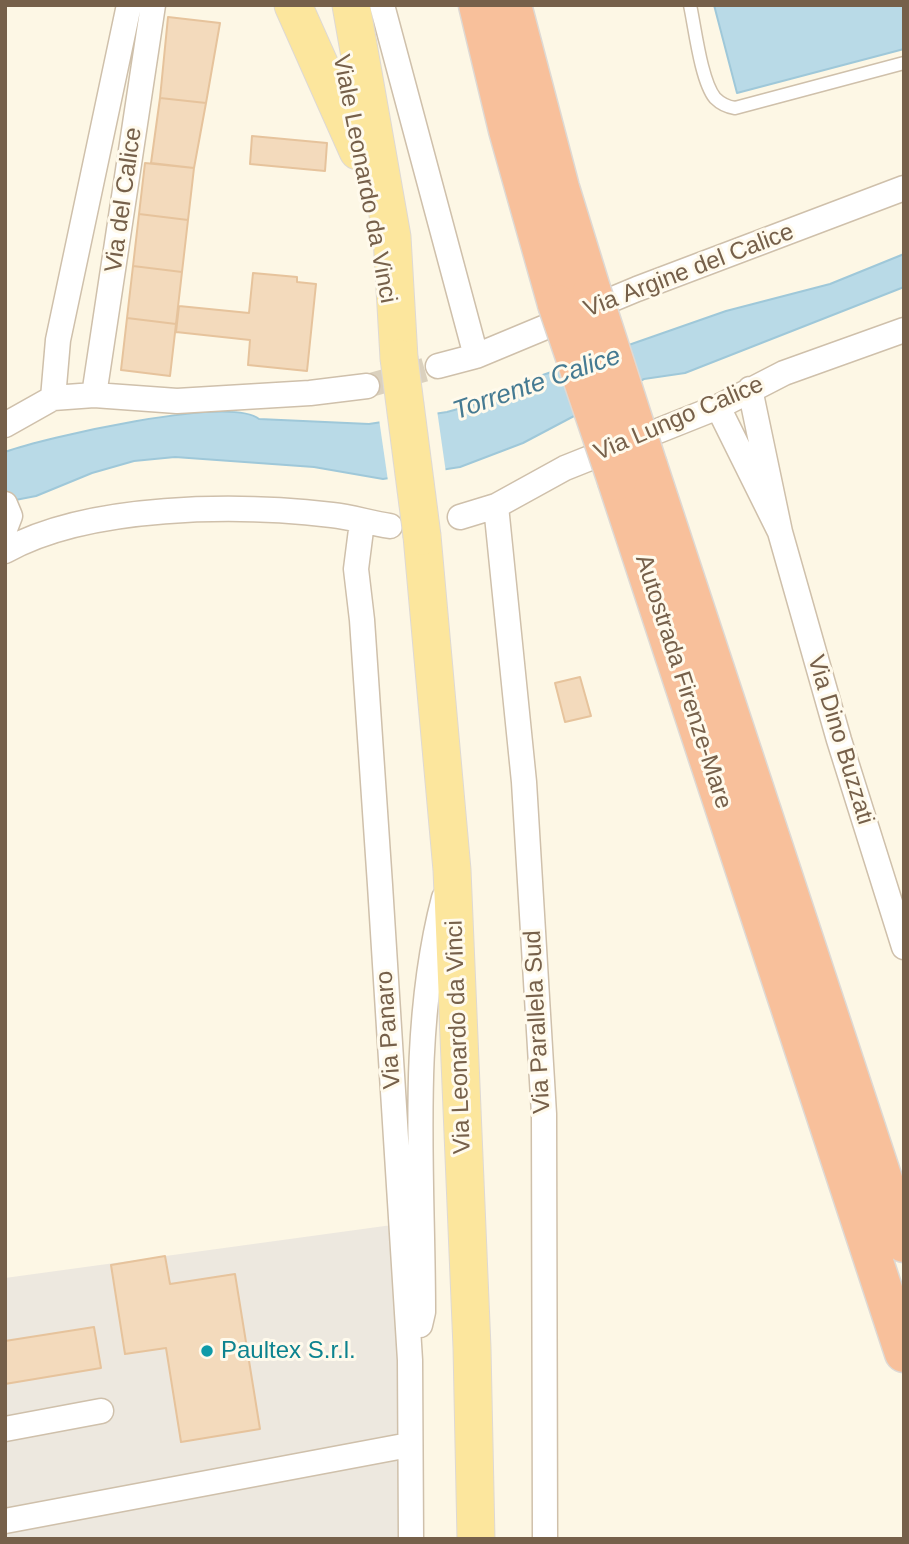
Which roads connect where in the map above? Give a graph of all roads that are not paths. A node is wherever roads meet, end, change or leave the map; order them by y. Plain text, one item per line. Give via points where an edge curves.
1 (129, 5) edge
2 (153, 5) edge
3 (293, 5) edge
4 (478, 5) edge
5 (512, 5) edge
6 (690, 5) edge
7 (354, 7) edge
8 (904, 63) edge
9 (358, 151) junction
10 (904, 188) edge
11 (575, 298) junction
12 (904, 330) edge
13 (398, 356) junction
14 (476, 356) junction
15 (438, 366) tunnel mouth
16 (367, 386) tunnel mouth
17 (750, 389) junction
18 (94, 395) junction
19 (53, 398) junction
20 (718, 407) junction
21 (5, 425) edge
22 (633, 474) junction
23 (5, 504) edge
24 (496, 506) junction
25 (460, 517) dead end
26 (362, 522) junction
27 (5, 529) edge
28 (406, 531) junction
29 (780, 532) junction
30 (5, 551) edge
31 (452, 870) junction
32 (904, 947) edge
33 (904, 1243) edge
34 (904, 1353) edge
35 (410, 1360) junction
36 (101, 1411) dead end
37 (5, 1429) edge
38 (409, 1445) junction
39 (5, 1521) edge
40 (411, 1539) edge
41 (476, 1539) edge
42 (545, 1539) edge

1 - 19 street via 58,340
2 - 18 street, Via del Calice
3 - 9 main road
4 - 11 highway, Autostrada Firenze-Mare via 508,130
5 - 11 highway, Autostrada Firenze-Mare via 560,188
6 - 8 lane via 710,89 729,107
7 - 9 main road, Viale Leonardo da Vinci via 339,46
7 - 13 main road, Viale Leonardo da Vinci via 392,237
7 - 14 street
9 - 13 main road, Viale Leonardo da Vinci
10 - 14 street, Via Argine del Calice via 637,289
11 - 22 highway, Autostrada Firenze-Mare, bridge
12 - 17 street, Via Lungo Calice
13 - 28 main road, Viale Leonardo da Vinci, bridge
14 - 15 street, Via Argine del Calice
16 - 18 street via 177,401
17 - 20 street, Via Lungo Calice
17 - 29 street, Via Dino Buzzati
18 - 19 street
19 - 21 street
20 - 24 street, Via Lungo Calice via 565,468
20 - 29 street, Via Dino Buzzati
22 - 33 highway, Autostrada Firenze-Mare
22 - 34 highway, Autostrada Firenze-Mare
23 - 27 street via 10,516
24 - 25 street, Via Lungo Calice
24 - 42 street, Via Parallela Sud via 524,782 544,1114
26 - 28 street
26 - 30 street via 335,515 250,509 132,515 73,524
26 - 35 street, Via Panaro via 356,569
28 - 31 main road, Via Leonardo da Vinci
29 - 32 street, Via Dino Buzzati
31 - 35 street via 431,950 422,1040 423,1312
31 - 41 main road, Via Leonardo da Vinci
35 - 38 street, Via Panaro
36 - 37 street
38 - 39 street
38 - 40 street, Via Panaro

